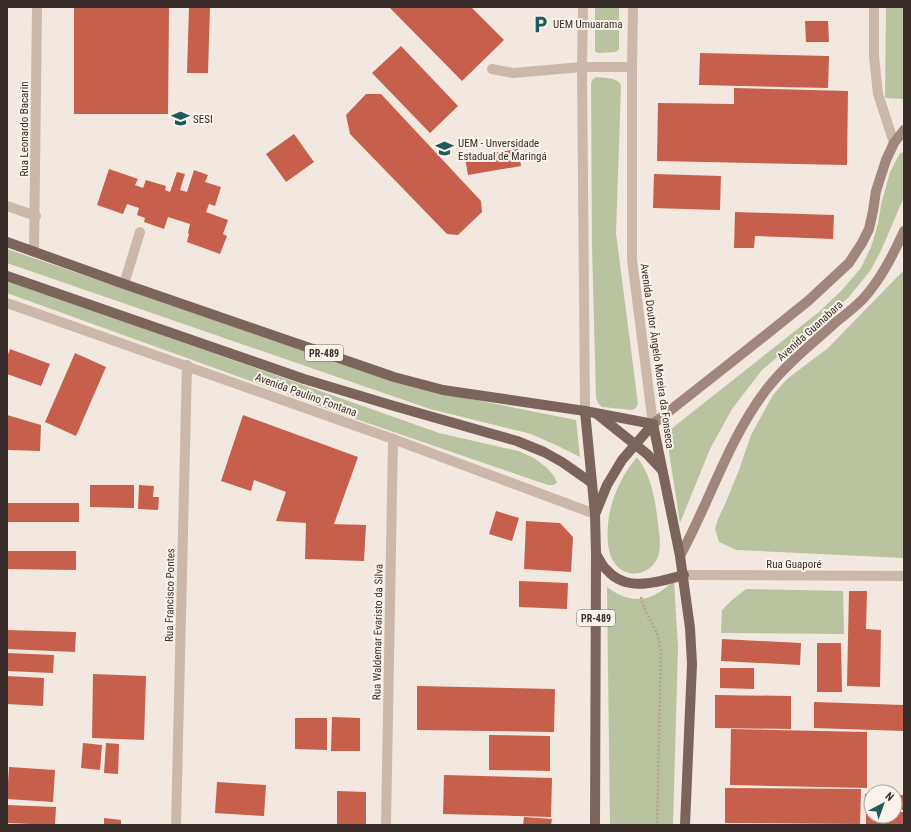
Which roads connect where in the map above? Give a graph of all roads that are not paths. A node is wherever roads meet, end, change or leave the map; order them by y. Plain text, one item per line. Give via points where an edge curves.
1 (37, 7) edge
2 (583, 7) edge
3 (633, 7) edge
4 (874, 7) edge
5 (582, 67) junction
6 (632, 67) junction
7 (492, 68) dead end
8 (904, 130) edge
9 (894, 143) junction
10 (7, 206) edge
11 (36, 216) junction
12 (904, 231) edge
13 (140, 232) dead end
14 (7, 242) edge
15 (34, 252) junction
16 (7, 276) edge
17 (124, 284) junction
18 (7, 303) edge
19 (187, 365) junction
20 (590, 412) junction
21 (653, 424) junction
22 (393, 439) junction
23 (635, 444) junction
24 (662, 470) junction
25 (592, 483) junction
26 (595, 514) junction
27 (596, 554) junction
28 (680, 556) junction
29 (684, 575) junction
30 (904, 576) edge
31 (176, 825) edge
32 (386, 825) edge
33 (595, 825) edge
34 (685, 825) edge

1 - 11 street, Rua Leonardo Bacarin
2 - 5 street
3 - 6 street, Avenida Doutor Ângelo Moreira da Fonseca
4 - 9 street via 874,56 878,94
5 - 6 street
5 - 7 street via 513,72
5 - 20 street
6 - 21 street, Avenida Doutor Ângelo Moreira da Fonseca via 632,260
8 - 9 main road
9 - 21 main road via 881,173 869,229 849,263 767,334
10 - 11 street
11 - 15 street, Rua Leonardo Bacarin
12 - 28 main road, Avenida Guanabara via 878,280 863,299 795,358 767,389 746,419
13 - 17 street
14 - 15 main road, PR-489 / PR-489
15 - 17 main road, PR-489 / PR-489
16 - 25 main road via 304,379 517,441 562,462
17 - 20 main road, PR-489 / PR-489 via 394,377 443,390
18 - 19 street, Avenida Paulino Fontana
19 - 22 street, Avenida Paulino Fontana
19 - 31 street, Rua Francisco Pontes
20 - 21 main road, PR-489 / PR-489
20 - 23 main road
20 - 25 main road, PR-489
21 - 23 main road
21 - 24 main road, Avenida Doutor Ângelo Moreira da Fonseca
22 - 26 street, Avenida Paulino Fontana
22 - 32 street, Rua Waldemar Evaristo da Silva
23 - 24 main road
23 - 26 main road via 622,460
24 - 28 main road, Avenida Doutor Ângelo Moreira da Fonseca
25 - 26 main road, PR-489
26 - 27 main road, PR-489
27 - 29 main road via 606,570 616,579 628,583 652,583
27 - 33 main road, PR-489
28 - 29 main road, Avenida Doutor Ângelo Moreira da Fonseca
29 - 30 street, Rua Guaporé
29 - 34 main road, Avenida Doutor Ângelo Moreira da Fonseca via 692,664

